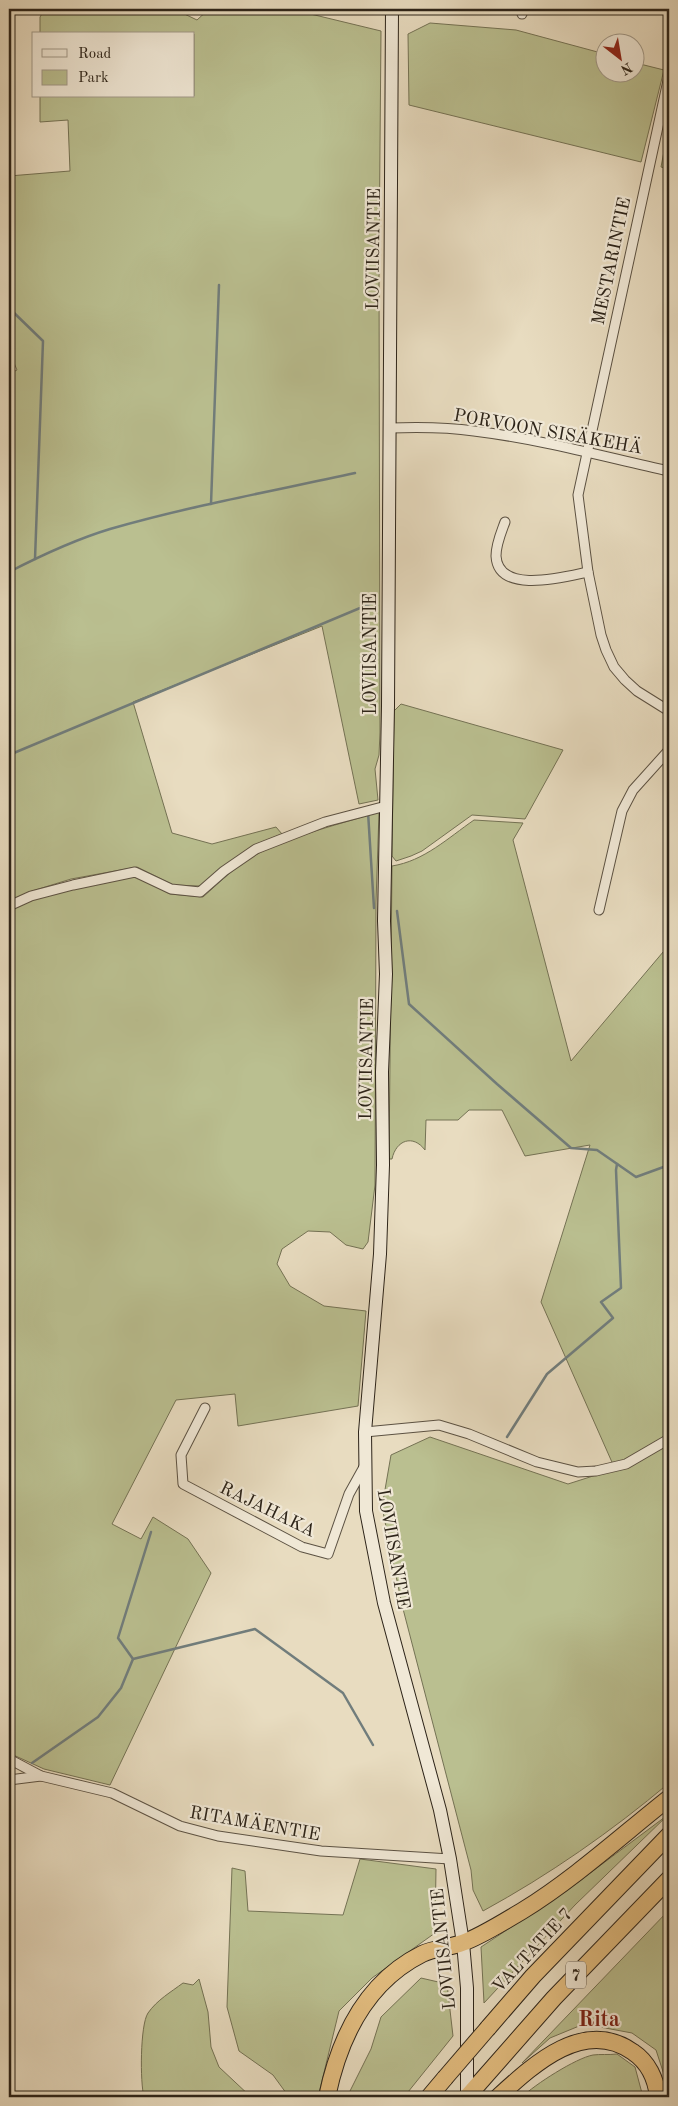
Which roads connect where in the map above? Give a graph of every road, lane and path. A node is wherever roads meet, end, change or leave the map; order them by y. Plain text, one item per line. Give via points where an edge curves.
1 (392, 9) edge
2 (669, 76) edge
3 (390, 428) junction
4 (586, 452) junction
5 (669, 471) edge
6 (504, 522) dead end
7 (588, 572) junction
8 (669, 711) edge
9 (669, 750) edge
10 (386, 806) junction
11 (9, 906) edge
12 (600, 910) dead end
13 (205, 1408) dead end
14 (365, 1432) junction
15 (669, 1439) edge
16 (364, 1466) junction
17 (9, 1759) edge
18 (41, 1776) junction
19 (9, 1780) edge
20 (669, 1798) edge
21 (669, 1835) edge
22 (450, 1859) junction
23 (669, 1879) edge
24 (463, 1943) junction
25 (328, 2097) edge
26 (429, 2097) edge
27 (467, 2097) edge
28 (498, 2097) edge
29 (658, 2097) edge

1 - 3 main road, LOVIISANTIE
2 - 4 street, MESTARINTIE
3 - 4 street, PORVOON SISÄKEHÄ via 475,431
3 - 10 main road, LOVIISANTIE
4 - 5 street, PORVOON SISÄKEHÄ
4 - 7 street, MESTARINTIE via 578,495
6 - 7 street via 496,557 501,571 508,577 527,581
7 - 8 street, MESTARINTIE via 601,635 614,667 638,691
9 - 12 street via 633,790 622,811
10 - 11 street via 325,822 256,848 200,892 171,889 136,872 73,884
10 - 14 main road, LOVIISANTIE via 380,1254
13 - 16 street, RAJAHAKA via 181,1455 183,1484 302,1547 328,1554 349,1494
14 - 15 street via 439,1425 537,1462 578,1472 626,1464
14 - 16 main road, LOVIISANTIE
16 - 22 main road, LOVIISANTIE via 366,1511 384,1603 440,1810
17 - 18 street, RITAMÄENTIE
18 - 19 street
18 - 22 street, RITAMÄENTIE via 112,1793 180,1826 218,1836 321,1851
20 - 24 highway via 560,1885 522,1911
21 - 26 highway, VALTATIE 7 / 7, bridge via 533,1976
22 - 24 main road, LOVIISANTIE
23 - 27 highway, 7 via 554,1998
24 - 25 highway via 423,1953 396,1970 373,1992 344,2039
24 - 27 main road, LOVIISANTIE via 467,1997
28 - 29 highway via 522,2075 561,2049 574,2043 600,2039 626,2047 636,2054 655,2080

